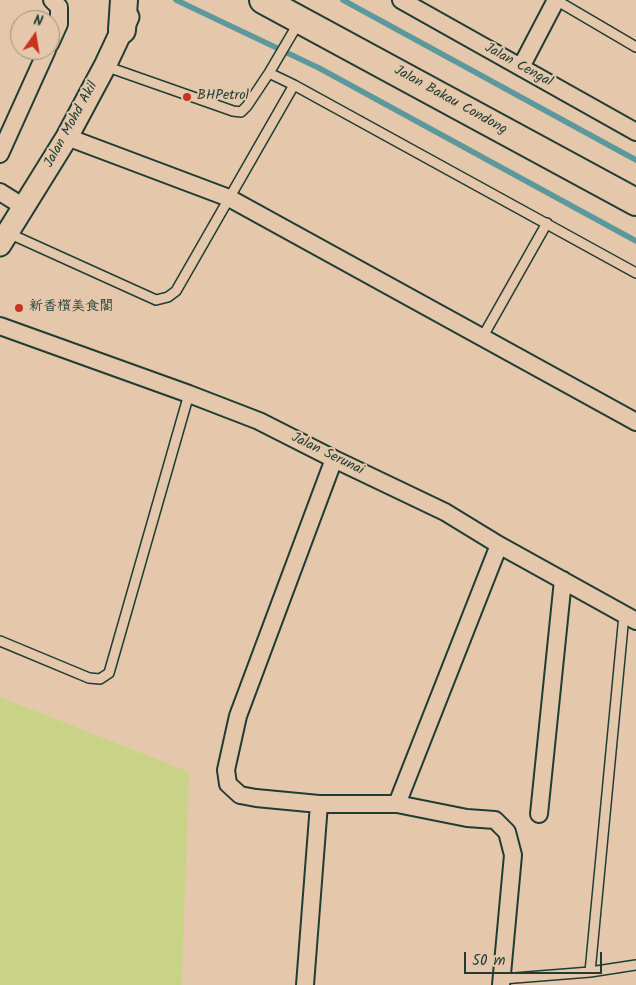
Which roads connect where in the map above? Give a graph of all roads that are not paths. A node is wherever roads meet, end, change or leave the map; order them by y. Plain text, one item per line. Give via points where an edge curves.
1 (52, 0) edge
2 (124, 0) edge
3 (136, 0) edge
4 (264, 0) edge
5 (400, 0) edge
6 (556, 0) edge
7 (59, 10) edge
8 (301, 20) junction
9 (122, 30) junction
10 (636, 47) edge
11 (42, 60) edge
12 (105, 66) junction
13 (522, 67) junction
14 (271, 70) junction
15 (294, 85) junction
16 (636, 132) edge
17 (67, 137) junction
18 (0, 154) edge
19 (0, 192) edge
20 (229, 198) junction
21 (636, 202) edge
22 (24, 207) junction
23 (548, 223) junction
24 (4, 239) edge
25 (636, 273) edge
26 (0, 326) edge
27 (482, 338) junction
28 (189, 394) junction
29 (636, 422) edge
30 (334, 460) junction
31 (499, 545) junction
32 (563, 580) junction
33 (630, 618) edge
34 (0, 641) edge
35 (319, 804) junction
36 (397, 804) junction
37 (539, 814) dead end
38 (636, 965) edge
39 (590, 972) junction
40 (502, 982) edge
41 (305, 985) edge

1 - 7 street
2 - 9 main road
3 - 9 street, Jalan Mohd Akil
4 - 8 main road, Jalan Bakau Condong
5 - 13 street, Jalan Cengal
6 - 10 lane
6 - 13 street
8 - 14 lane
8 - 21 main road, Jalan Bakau Condong
9 - 12 street, Jalan Mohd Akil
11 - 18 street
12 - 14 lane via 241,112
12 - 17 street, Jalan Mohd Akil
13 - 16 street, Jalan Cengal
14 - 15 lane
15 - 20 lane
15 - 23 lane
17 - 20 street
17 - 22 street, Jalan Mohd Akil
19 - 22 street
20 - 24 lane via 176,291 156,300
20 - 27 street
22 - 24 street, Jalan Mohd Akil
23 - 25 lane
23 - 27 lane
26 - 28 street, Jalan Serunai
27 - 29 street
28 - 30 street, Jalan Serunai via 259,421
28 - 34 lane via 109,673 100,678 89,678
30 - 31 street, Jalan Serunai via 445,512
30 - 35 street via 238,716 226,770 228,784 240,795
31 - 32 street, Jalan Serunai
31 - 36 street
32 - 33 street, Jalan Serunai
32 - 37 street
33 - 39 lane
35 - 36 street
35 - 41 street
36 - 40 street via 467,818 495,820 508,832 513,856
38 - 39 lane
39 - 40 lane

